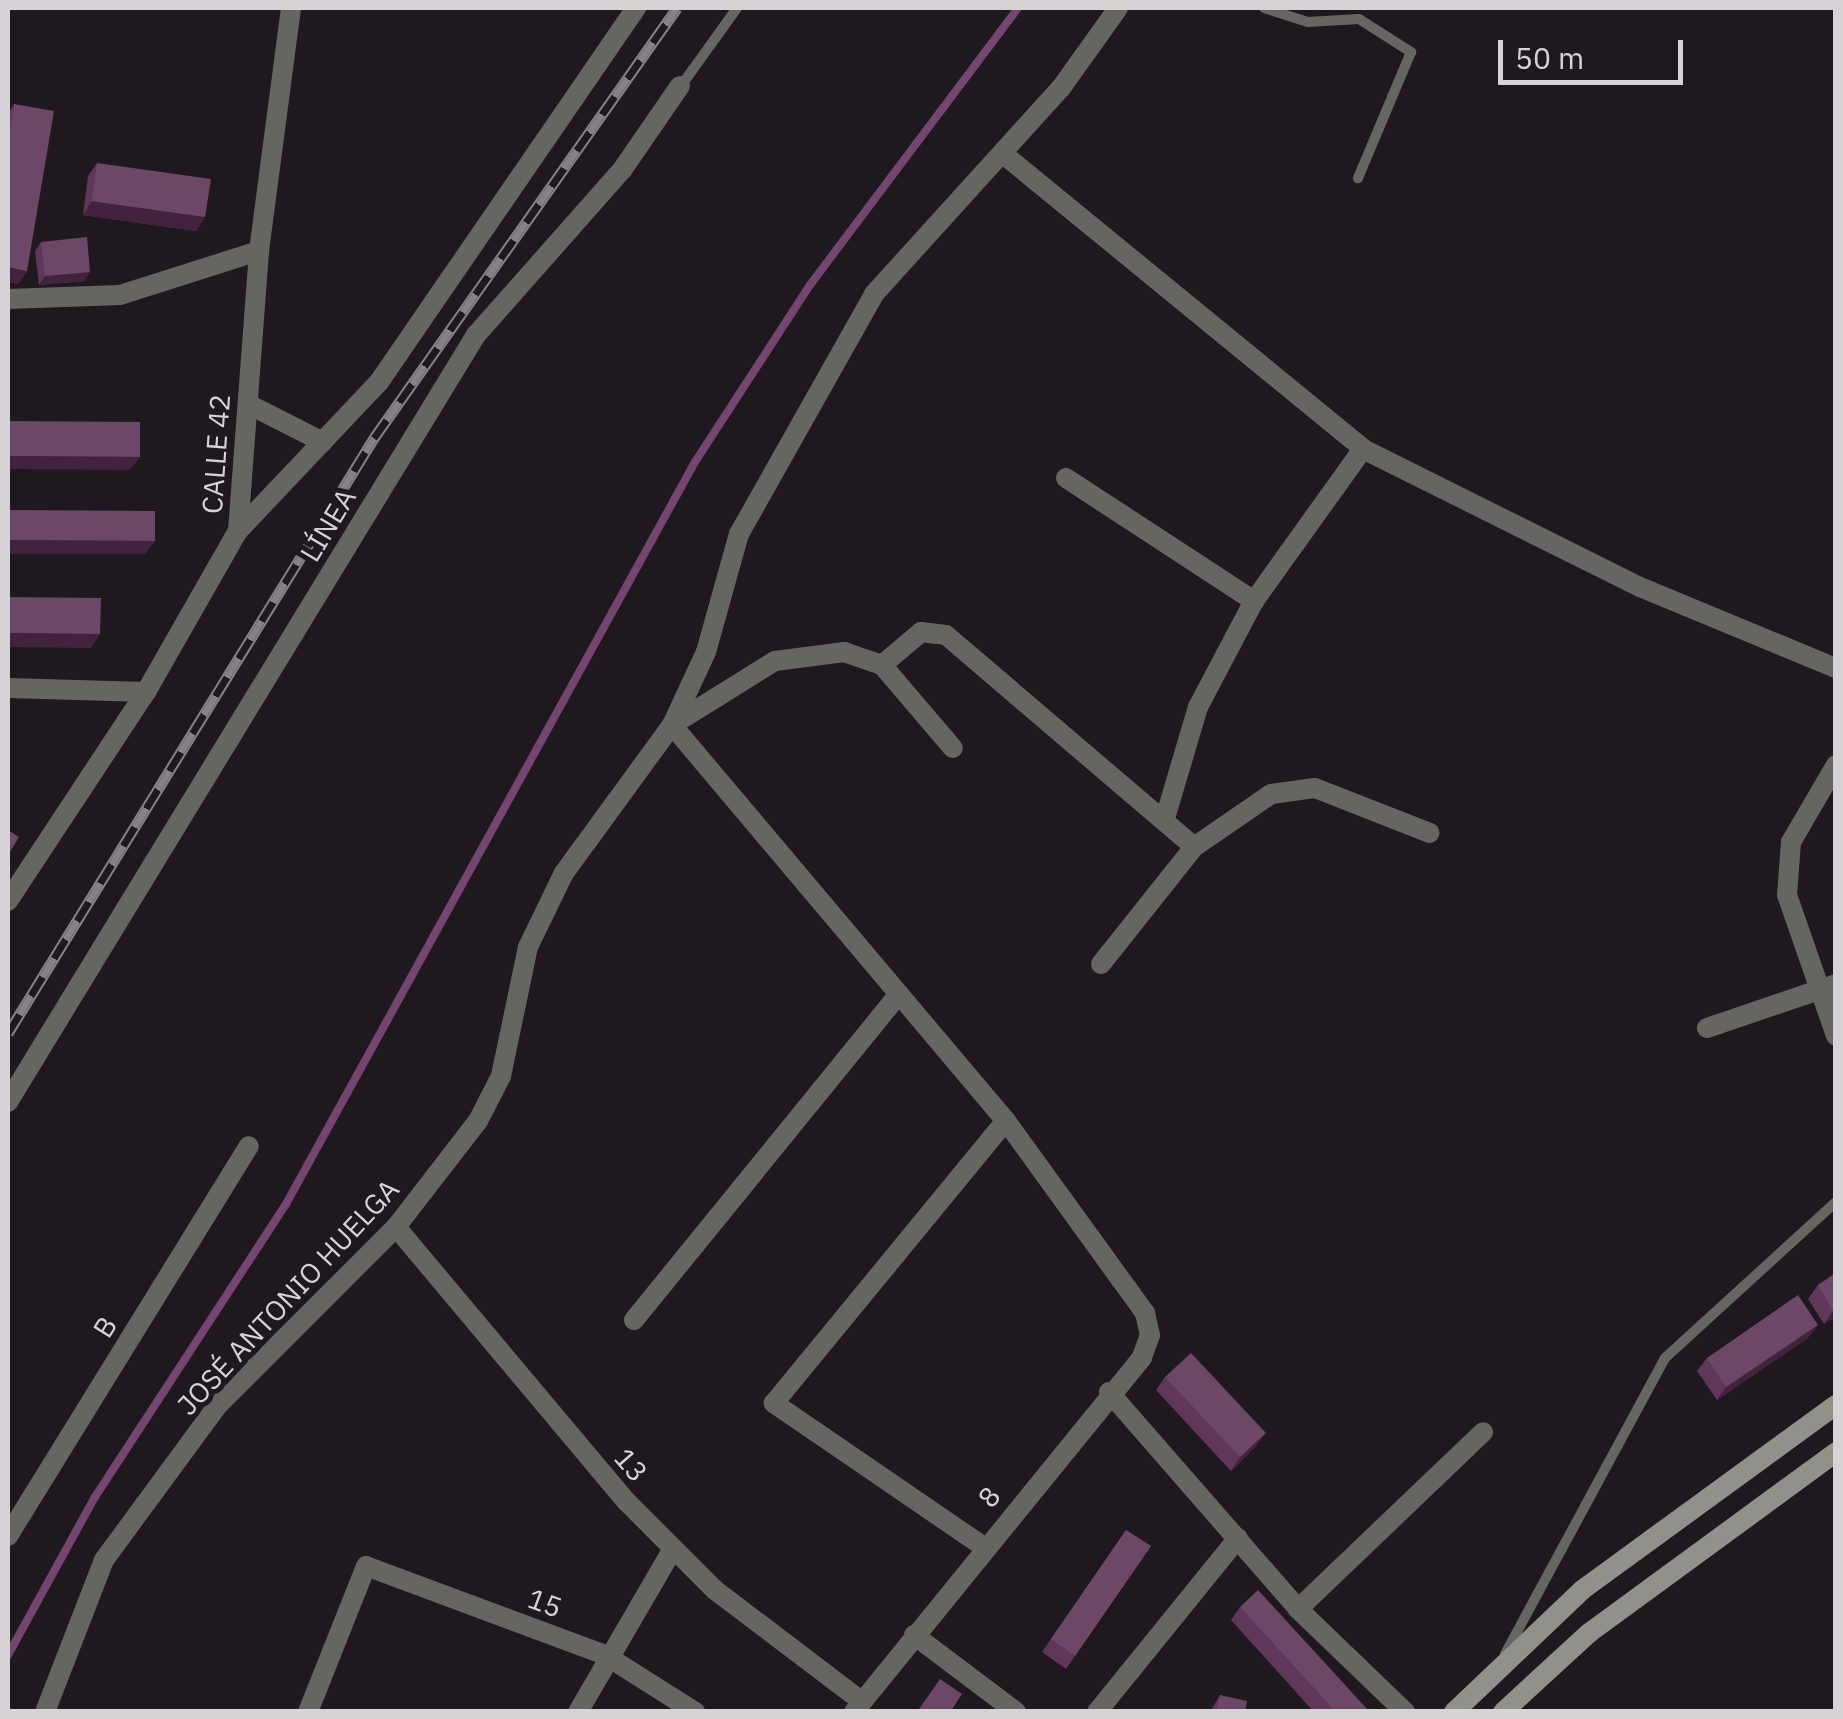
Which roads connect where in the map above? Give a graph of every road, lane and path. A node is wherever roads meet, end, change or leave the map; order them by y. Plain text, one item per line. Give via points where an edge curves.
1 (291, 8) edge
2 (636, 8) edge
3 (737, 8) edge
4 (1118, 8) edge
5 (1264, 8) edge
6 (680, 86) joint
7 (1002, 152) junction
8 (1358, 178) dead end
9 (259, 251) junction
10 (8, 299) edge
11 (248, 404) junction
12 (323, 442) junction
13 (1363, 448) junction
14 (1066, 478) dead end
15 (238, 531) junction
16 (1254, 601) junction
17 (882, 666) junction
18 (1836, 668) edge
19 (8, 688) edge
20 (146, 692) junction
21 (672, 725) junction
22 (953, 748) dead end
23 (1836, 766) edge
24 (1166, 815) junction
25 (1430, 833) dead end
26 (1194, 847) junction
27 (8, 901) edge
28 (1101, 964) dead end
29 (1828, 988) edge
30 (897, 996) junction
31 (1707, 1028) dead end
32 (1836, 1036) edge
33 (8, 1102) edge
34 (1006, 1121) junction
35 (249, 1146) dead end
36 (1836, 1202) edge
37 (396, 1226) junction
38 (634, 1320) dead end
39 (1109, 1392) junction
40 (1836, 1405) edge
41 (1483, 1432) dead end
42 (1836, 1452) edge
43 (8, 1536) edge
44 (1238, 1538) junction
45 (984, 1547) junction
46 (674, 1549) junction
47 (1298, 1609) junction
48 (914, 1635) junction
49 (605, 1655) junction
50 (1496, 1668) junction
51 (858, 1706) edge
52 (45, 1712) edge
53 (308, 1712) edge
54 (578, 1712) edge
55 (695, 1712) edge
56 (1016, 1712) edge
57 (1097, 1712) edge
58 (1405, 1712) edge
59 (1454, 1712) edge
60 (1503, 1712) edge

1 - 9 street, CALLE 42
2 - 12 street, LÍNEA via 379,382
3 - 6 lane, LÍNEA
4 - 7 street, JOSÉ ANTONIO HUELGA
5 - 8 lane via 1308,22 1359,19 1412,52
6 - 33 street, LÍNEA via 622,170 476,335
7 - 13 street
7 - 21 street, JOSÉ ANTONIO HUELGA via 874,294 770,472
9 - 10 street via 120,295
9 - 11 street, CALLE 42
11 - 12 street
11 - 15 street, CALLE 42
12 - 15 street, LÍNEA
13 - 16 street
13 - 18 street via 1640,587
14 - 16 street
15 - 20 street, CALLE 42
16 - 24 street via 1198,707
17 - 21 street via 811,650 775,661
17 - 22 street
17 - 24 street via 921,632 946,635
19 - 20 street
20 - 27 street, CALLE 42
21 - 30 street
21 - 37 street, JOSÉ ANTONIO HUELGA via 564,874 528,947 501,1076
23 - 29 street via 1791,842 1786,896
24 - 26 street
25 - 26 street via 1315,788 1271,794
26 - 28 street
29 - 31 street
29 - 32 street
30 - 34 street
30 - 38 street
34 - 39 street, 8 via 1145,1313 1142,1357
34 - 45 street via 774,1404
35 - 43 street, B
36 - 50 lane via 1665,1358
37 - 46 street, 13
37 - 52 street, JOSÉ ANTONIO HUELGA via 218,1406 104,1560
39 - 44 street
39 - 45 street, 8
40 - 50 main road via 1582,1590
41 - 47 street
42 - 60 main road via 1588,1633
44 - 47 street
44 - 57 street
45 - 48 street, 8
46 - 49 street
46 - 51 street, 13
47 - 58 street
48 - 51 street, 8
48 - 56 street
49 - 53 street, 15 via 366,1566
49 - 54 street
49 - 55 street, 15
50 - 59 main road

